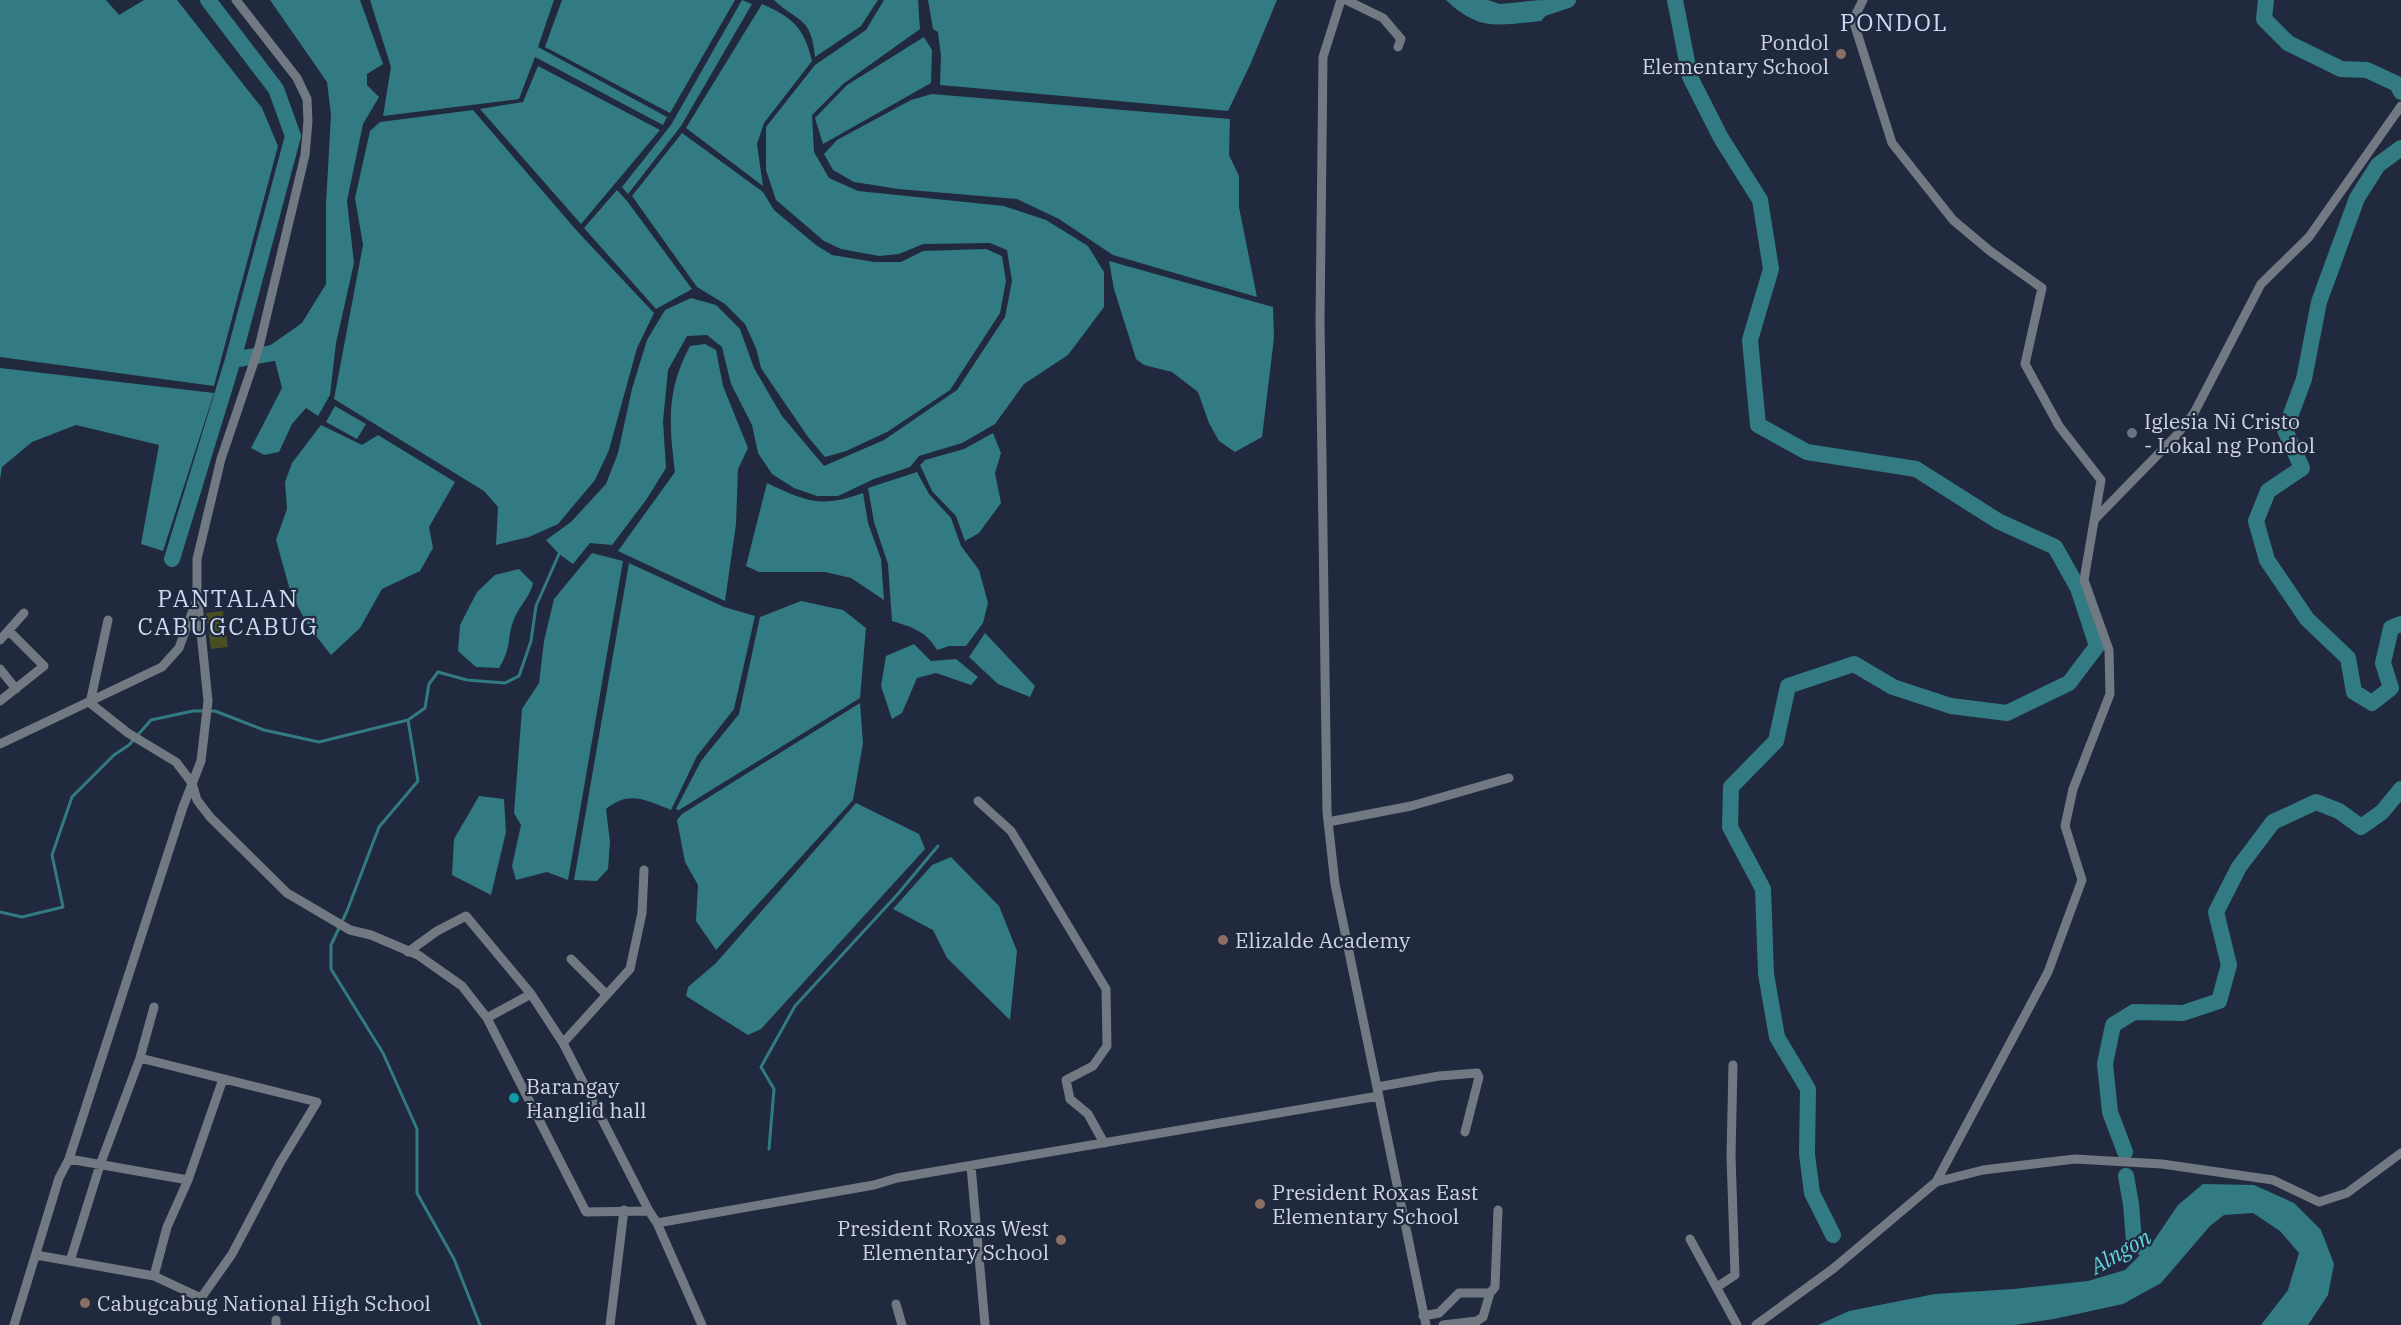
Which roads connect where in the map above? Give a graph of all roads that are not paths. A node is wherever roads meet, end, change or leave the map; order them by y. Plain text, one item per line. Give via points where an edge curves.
1 (236, 0) edge
2 (1341, 0) edge
3 (1346, 0) edge
4 (1863, 0) edge
5 (1398, 46) dead end
6 (2399, 108) edge
7 (2095, 519) junction
8 (197, 599) junction
9 (24, 613) dead end
10 (108, 620) dead end
11 (9, 631) junction
12 (0, 640) edge
13 (0, 669) edge
14 (16, 689) junction
15 (0, 701) edge
16 (90, 703) junction
17 (0, 744) edge
18 (1509, 778) dead end
19 (192, 783) junction
20 (978, 801) dead end
21 (1328, 822) junction
22 (644, 870) dead end
23 (408, 952) junction
24 (571, 959) dead end
25 (531, 994) junction
26 (606, 994) junction
27 (154, 1006) dead end
28 (487, 1018) junction
29 (563, 1043) junction
30 (140, 1058) junction
31 (1733, 1065) dead end
32 (223, 1078) junction
33 (1378, 1092) junction
34 (1465, 1132) dead end
35 (1104, 1143) junction
36 (2401, 1153) edge
37 (69, 1159) junction
38 (100, 1165) junction
39 (971, 1166) junction
40 (188, 1180) junction
41 (1936, 1182) junction
42 (624, 1210) junction
43 (1498, 1210) dead end
44 (649, 1211) junction
45 (657, 1223) junction
46 (1690, 1239) dead end
47 (36, 1255) junction
48 (70, 1261) junction
49 (154, 1276) junction
50 (1717, 1287) junction
51 (1490, 1293) junction
52 (896, 1304) dead end
53 (1424, 1320) edge
54 (14, 1325) edge
55 (610, 1325) edge
56 (702, 1325) edge
57 (902, 1325) edge
58 (985, 1325) edge
59 (1443, 1325) edge
60 (1737, 1325) edge
61 (1756, 1325) edge

1 - 8 street via 297,78 306,99 308,121 305,155 259,347 218,471 197,559
2 - 21 street via 1323,57 1320,322
3 - 5 street via 1383,18 1401,39
4 - 7 street via 1853,20 1892,143 1953,220 2042,288 2025,364 2059,426 2101,480
6 - 7 street via 2309,237 2261,284 2194,413
7 - 41 street via 2084,580 2109,650 2110,694 2073,789 2065,826 2082,880 2048,972
8 - 16 street via 180,648 162,667
8 - 19 street via 208,701 201,761
9 - 11 street
10 - 16 street
11 - 12 street
11 - 14 street via 44,666
13 - 14 street
14 - 15 street
16 - 17 street
16 - 19 street via 128,733 176,762
18 - 21 street via 1411,806
19 - 23 street via 197,800 210,817 287,893 333,922
19 - 37 street
20 - 35 street via 1011,831 1106,989 1107,1046 1093,1066 1066,1080 1070,1099 1088,1114
21 - 33 street via 1335,884
22 - 26 street via 642,913 630,969
23 - 25 street via 465,916
23 - 28 street via 418,954 462,986
24 - 26 street
25 - 28 street
25 - 29 street
26 - 29 street
27 - 30 street
28 - 42 street via 586,1212
29 - 44 street
30 - 32 street
30 - 38 street
31 - 50 street via 1735,1275
32 - 40 street
32 - 49 street via 317,1102 232,1254 201,1298
33 - 34 street via 1439,1076 1477,1073
33 - 35 street
33 - 53 street
35 - 39 street
36 - 41 street via 2347,1193 2319,1202 2272,1180 2151,1163 2074,1159 1983,1170
37 - 38 street
37 - 47 street via 59,1178
38 - 40 street
38 - 48 street
39 - 45 street
39 - 58 street
40 - 49 street via 167,1227
41 - 61 street via 1834,1268
42 - 44 street
42 - 55 street
43 - 51 street via 1495,1287
44 - 45 street
45 - 56 street
46 - 50 street
47 - 48 street
47 - 54 street
48 - 49 street
50 - 60 street
51 - 53 street via 1459,1293 1439,1313
51 - 59 street via 1484,1317
52 - 57 street

